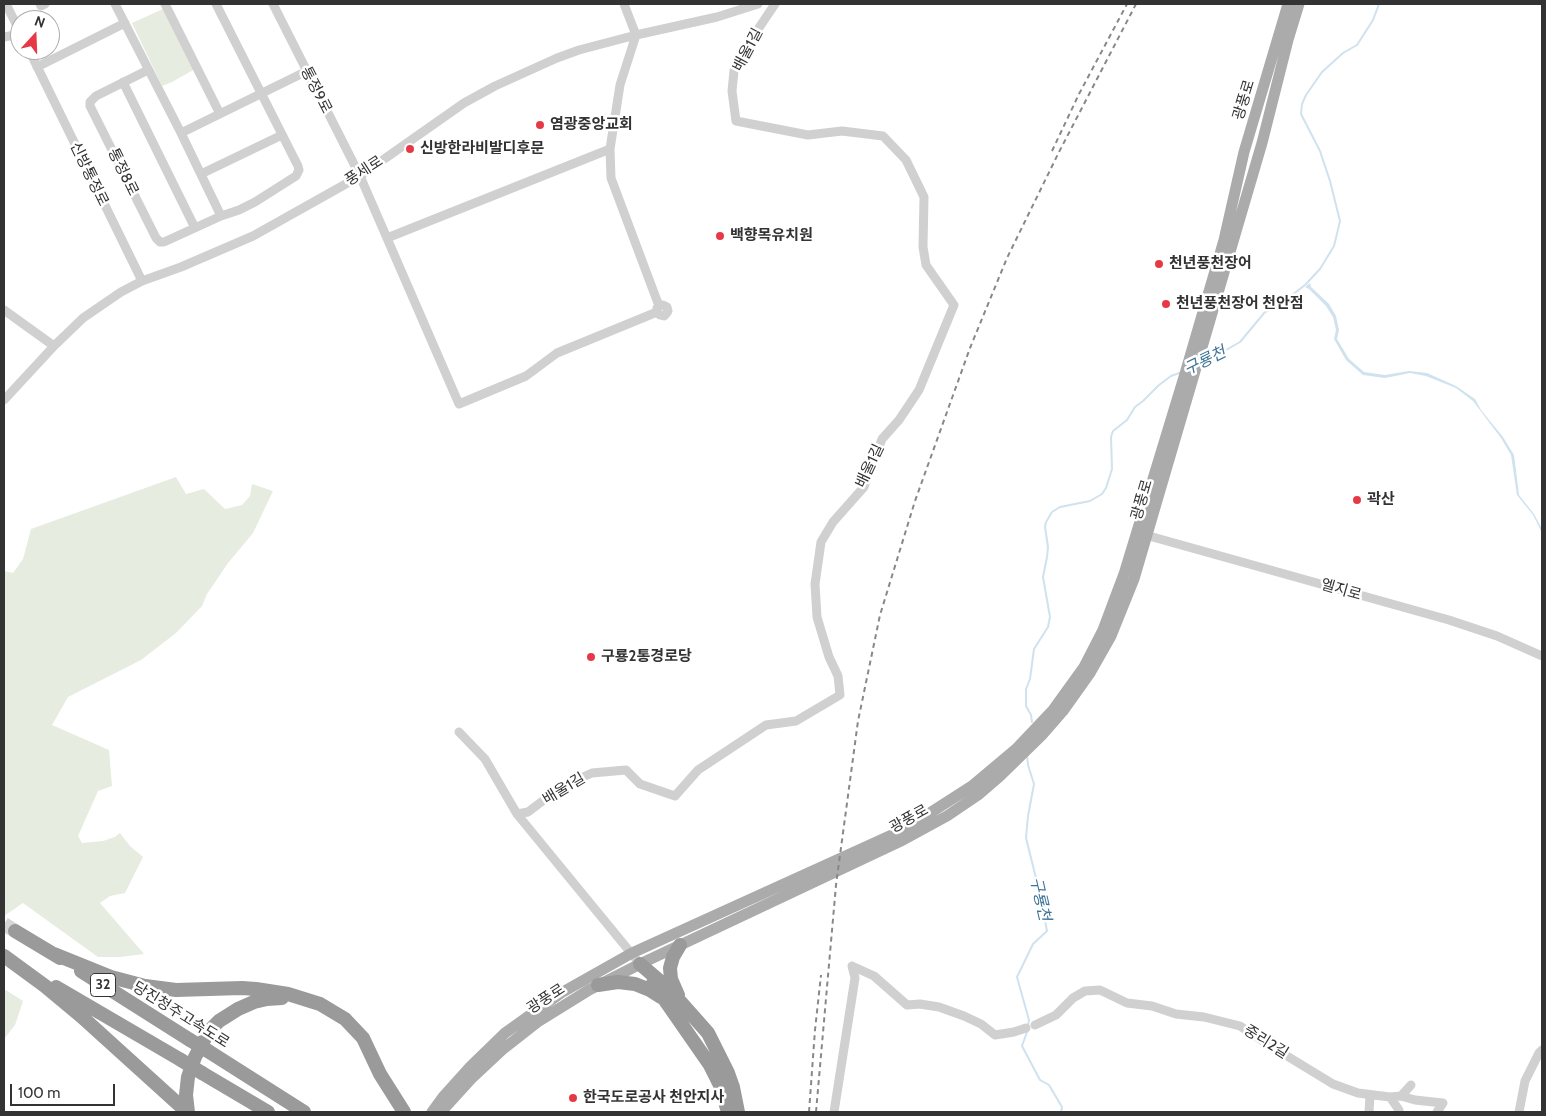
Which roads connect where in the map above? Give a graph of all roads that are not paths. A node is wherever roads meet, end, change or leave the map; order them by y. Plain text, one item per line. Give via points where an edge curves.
1 (40, 4) edge
2 (45, 4) edge
3 (115, 4) edge
4 (165, 4) edge
5 (216, 4) edge
6 (272, 4) edge
7 (624, 4) edge
8 (758, 4) edge
9 (775, 4) edge
10 (1288, 4) edge
11 (1299, 4) edge
12 (125, 23) junction
13 (636, 35) junction
14 (34, 60) edge
15 (37, 67) junction
16 (148, 70) junction
17 (307, 71) junction
18 (123, 82) junction
19 (261, 94) junction
20 (220, 114) junction
21 (180, 133) junction
22 (282, 135) junction
23 (610, 149) junction
24 (201, 174) junction
25 (360, 176) junction
26 (221, 216) junction
27 (196, 228) junction
28 (387, 238) junction
29 (142, 281) junction
30 (4, 310) edge
31 (54, 346) junction
32 (1196, 349) junction
33 (4, 400) edge
34 (1142, 534) junction
35 (1542, 656) edge
36 (459, 732) dead end
37 (517, 814) junction
38 (15, 931) tunnel mouth
39 (680, 945) junction
40 (54, 954) junction
41 (4, 956) edge
42 (636, 958) junction
43 (598, 985) junction
44 (666, 1000) junction
45 (320, 1004) junction
46 (687, 1008) junction
47 (1035, 1025) dead end
48 (1026, 1028) dead end
49 (1542, 1050) edge
50 (1411, 1085) dead end
51 (1370, 1095) junction
52 (1401, 1096) junction
53 (1390, 1097) junction
54 (187, 1112) edge
55 (268, 1112) edge
56 (304, 1112) edge
57 (402, 1112) edge
58 (432, 1112) edge
59 (441, 1112) edge
60 (728, 1112) edge
61 (738, 1112) edge
62 (834, 1112) edge
63 (1369, 1112) edge
64 (1399, 1112) edge
65 (1437, 1112) edge
66 (1519, 1112) edge

1 - 2 street
3 - 12 street
4 - 20 street
5 - 19 street, 통정8로
6 - 17 street, 통정9로
7 - 13 street
8 - 13 street, 풍세로 via 717,17
9 - 37 street, 배울1길 via 734,71 732,91 736,121 808,135 842,131 883,136 906,160 924,197 926,265 954,305 919,390 882,439 864,487 833,522 821,542 815,584 817,617 838,676 840,695 796,721 766,725 698,770 675,796 640,784 626,770 592,773 562,787 528,812
10 - 32 main road, 광풍로 via 1244,152
11 - 32 main road, 광풍로 via 1262,143
12 - 15 street
12 - 16 street
13 - 23 street via 620,85
13 - 25 street, 풍세로 via 579,50 494,86 464,103
14 - 15 street, 신방통정로
15 - 29 street, 신방통정로
16 - 18 street, 통정8로
16 - 21 street
17 - 19 street
17 - 25 street, 통정9로
18 - 27 street
18 - 27 street, 통정8로 via 96,96 90,106 158,241 164,242
19 - 20 street
19 - 22 street, 통정8로
20 - 21 street
21 - 24 street
22 - 24 street
22 - 26 street, 통정8로 via 298,166 296,176 240,210
23 - 28 street
23 - 28 street, 통정9로 via 610,178 658,309 557,353 526,376 459,404
24 - 26 street
25 - 28 street, 통정9로
25 - 29 street, 풍세로 via 252,236
26 - 27 street, 통정8로
29 - 31 street, 풍세로 via 83,318
30 - 31 street
31 - 33 street, 풍세로
32 - 34 main road, 광풍로
34 - 35 street, 엘지로 via 1449,620
34 - 39 main road, 광풍로 via 1134,579 1090,673 1043,734 1000,776 947,816 903,840
34 - 42 main road, 광풍로 via 1103,630 1084,667 1053,710 1016,749 972,786 905,828 824,864
36 - 37 street via 485,759
37 - 42 street
38 - 40 highway, 당진청주고속도로 / 32
39 - 42 main road, 광풍로
39 - 46 highway via 670,974
40 - 45 highway via 111,977 145,986 176,990 256,989
40 - 56 highway, 당진청주고속도로 / 32, bridge
41 - 54 highway via 82,1016
41 - 55 highway, 32, bridge
42 - 43 main road, 광풍로
42 - 44 highway
42 - 46 highway
42 - 58 main road, 광풍로 via 561,993 506,1033 470,1067
43 - 44 highway via 635,984
43 - 59 main road, 광풍로 via 538,1021 502,1050
44 - 60 highway via 716,1074
45 - 54 highway via 287,998 267,999 238,1009 219,1022 207,1035 190,1071 186,1089
45 - 57 highway via 345,1019 358,1032
46 - 61 highway via 708,1033 722,1059
47 - 51 street, 중리2길 via 1056,1015 1085,991 1100,990 1127,1003 1240,1026 1333,1084
48 - 62 street via 995,1035 981,1024 939,1007 907,1005 874,976 852,966 855,978
49 - 66 street via 1526,1081
50 - 52 street
51 - 53 street, 중리2길
51 - 63 street
52 - 53 street, 중리2길
52 - 65 street, 중리2길 via 1443,1103
53 - 64 street

